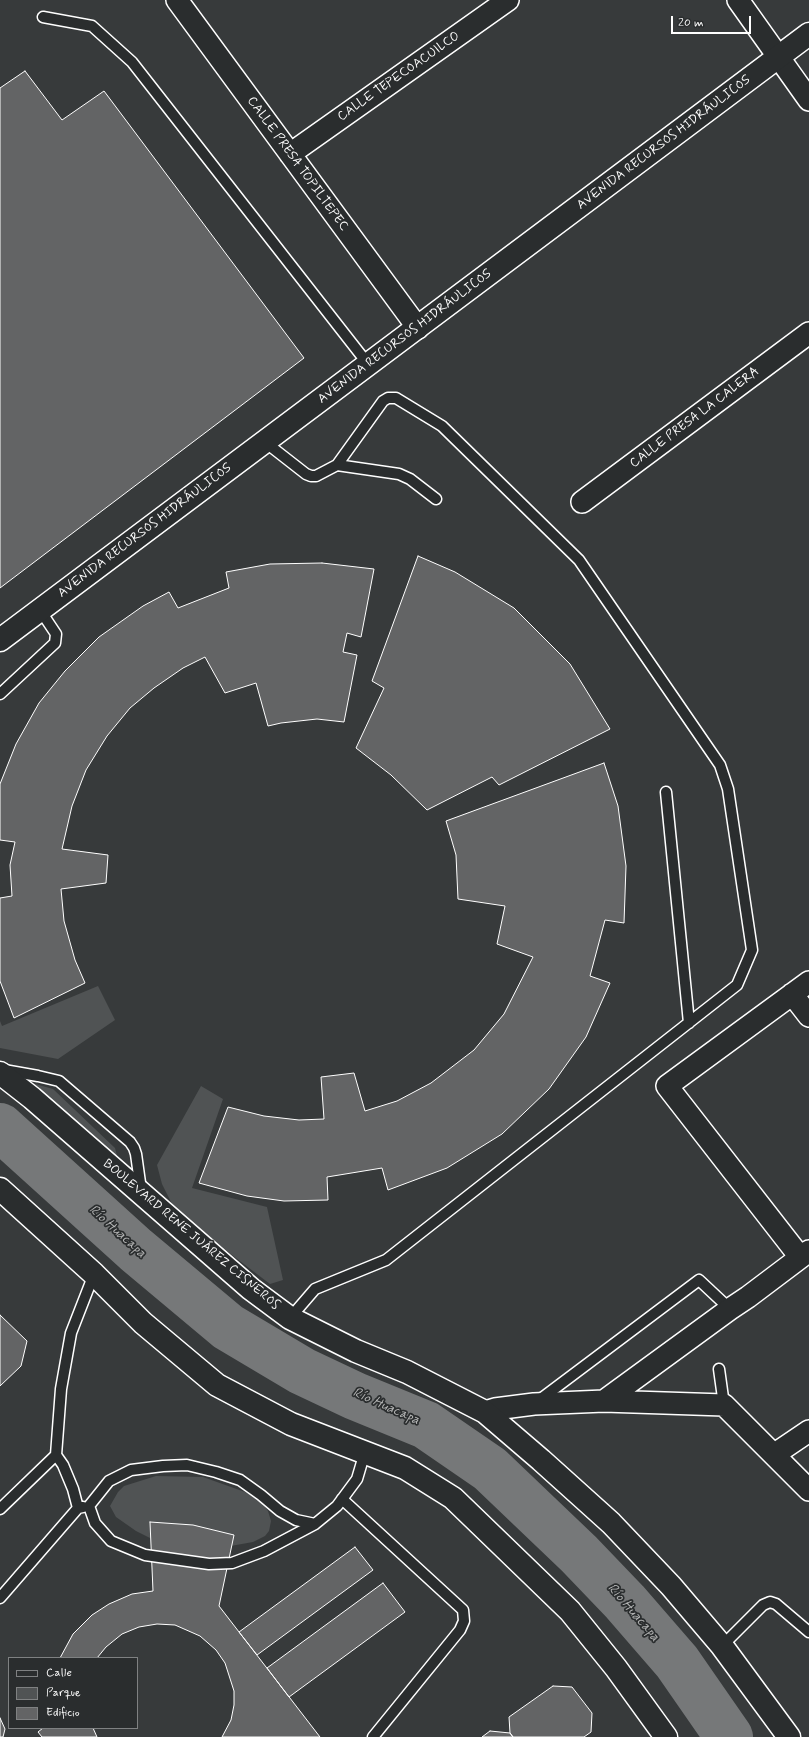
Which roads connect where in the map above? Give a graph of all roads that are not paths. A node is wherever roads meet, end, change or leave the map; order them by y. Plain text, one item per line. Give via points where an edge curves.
1 (177, 0) edge
2 (508, 0) edge
3 (738, 0) edge
4 (43, 17) dead end
5 (809, 34) edge
6 (778, 57) junction
7 (809, 100) edge
8 (290, 154) junction
9 (418, 328) junction
10 (809, 333) edge
11 (368, 364) junction
12 (265, 442) junction
13 (337, 465) junction
14 (436, 499) dead end
15 (582, 502) dead end
16 (40, 610) junction
17 (0, 640) edge
18 (0, 694) edge
19 (666, 792) dead end
20 (809, 982) edge
21 (792, 994) junction
22 (809, 1016) edge
23 (688, 1022) junction
24 (0, 1069) edge
25 (0, 1073) edge
26 (0, 1189) edge
27 (142, 1194) junction
28 (805, 1254) edge
29 (94, 1274) junction
30 (730, 1308) junction
31 (290, 1318) junction
32 (719, 1369) dead end
33 (604, 1401) junction
34 (534, 1404) junction
35 (724, 1405) junction
36 (485, 1412) junction
37 (809, 1431) edge
38 (365, 1452) junction
39 (775, 1454) junction
40 (56, 1455) junction
41 (809, 1490) edge
42 (342, 1499) junction
43 (89, 1506) junction
44 (78, 1508) junction
45 (0, 1509) edge
46 (315, 1524) junction
47 (0, 1598) edge
48 (809, 1632) edge
49 (722, 1646) junction
50 (785, 1731) edge
51 (373, 1737) edge
52 (666, 1737) edge
53 (802, 1737) edge

1 - 8 street, CALLE PRESA TOPILTEPEC
2 - 8 street, CALLE TEPECOACUILCO
3 - 6 street
4 - 11 lane via 92,26 132,62
5 - 6 main road, AVENIDA RECURSOS HIDRÁULICOS
6 - 7 street
6 - 9 main road, AVENIDA RECURSOS HIDRÁULICOS
8 - 9 street, CALLE PRESA TOPILTEPEC
9 - 11 main road, AVENIDA RECURSOS HIDRÁULICOS
10 - 15 street, CALLE PRESA LA CALERA
11 - 12 main road, AVENIDA RECURSOS HIDRÁULICOS
12 - 13 lane via 311,476
12 - 16 main road, AVENIDA RECURSOS HIDRÁULICOS
13 - 14 lane via 399,474 410,479
13 - 23 lane via 383,401 388,398 396,398 442,426 579,560 720,765 728,789 752,950 737,985
16 - 17 main road, AVENIDA RECURSOS HIDRÁULICOS
16 - 18 lane via 56,634 55,642
19 - 23 lane
20 - 21 street
21 - 22 street
21 - 28 street via 666,1086
23 - 31 lane via 386,1260 315,1289
24 - 27 lane via 59,1081 130,1142 136,1154
25 - 27 main road, BOULEVARD RENE JUÁREZ CISNEROS
26 - 29 main road
27 - 31 main road, BOULEVARD RENE JUÁREZ CISNEROS via 251,1289
28 - 30 street
29 - 38 main road via 143,1323 217,1385 291,1424
29 - 40 lane via 71,1332 61,1389
30 - 33 street
30 - 34 lane via 699,1280
31 - 36 main road, BOULEVARD RENE JUÁREZ CISNEROS via 407,1372
32 - 35 lane
33 - 34 street
33 - 35 street
34 - 36 street
35 - 39 street
36 - 49 main road, BOULEVARD RENE JUÁREZ CISNEROS via 611,1523 672,1586
37 - 39 street
38 - 42 lane via 357,1479
38 - 52 main road via 405,1468 453,1498 570,1611 616,1668
39 - 41 street
40 - 44 lane via 74,1490
40 - 45 lane
42 - 46 lane
42 - 51 lane via 463,1610 464,1621 460,1630
43 - 44 lane
43 - 46 lane via 109,1480 131,1470 187,1465 240,1480 280,1511 296,1520
43 - 46 lane via 94,1523 111,1541 145,1555 209,1564 232,1563 264,1551
44 - 47 lane
48 - 49 lane via 776,1604 770,1602 763,1605
49 - 50 main road, BOULEVARD RENE JUÁREZ CISNEROS
50 - 53 main road, BOULEVARD RENE JUÁREZ CISNEROS

